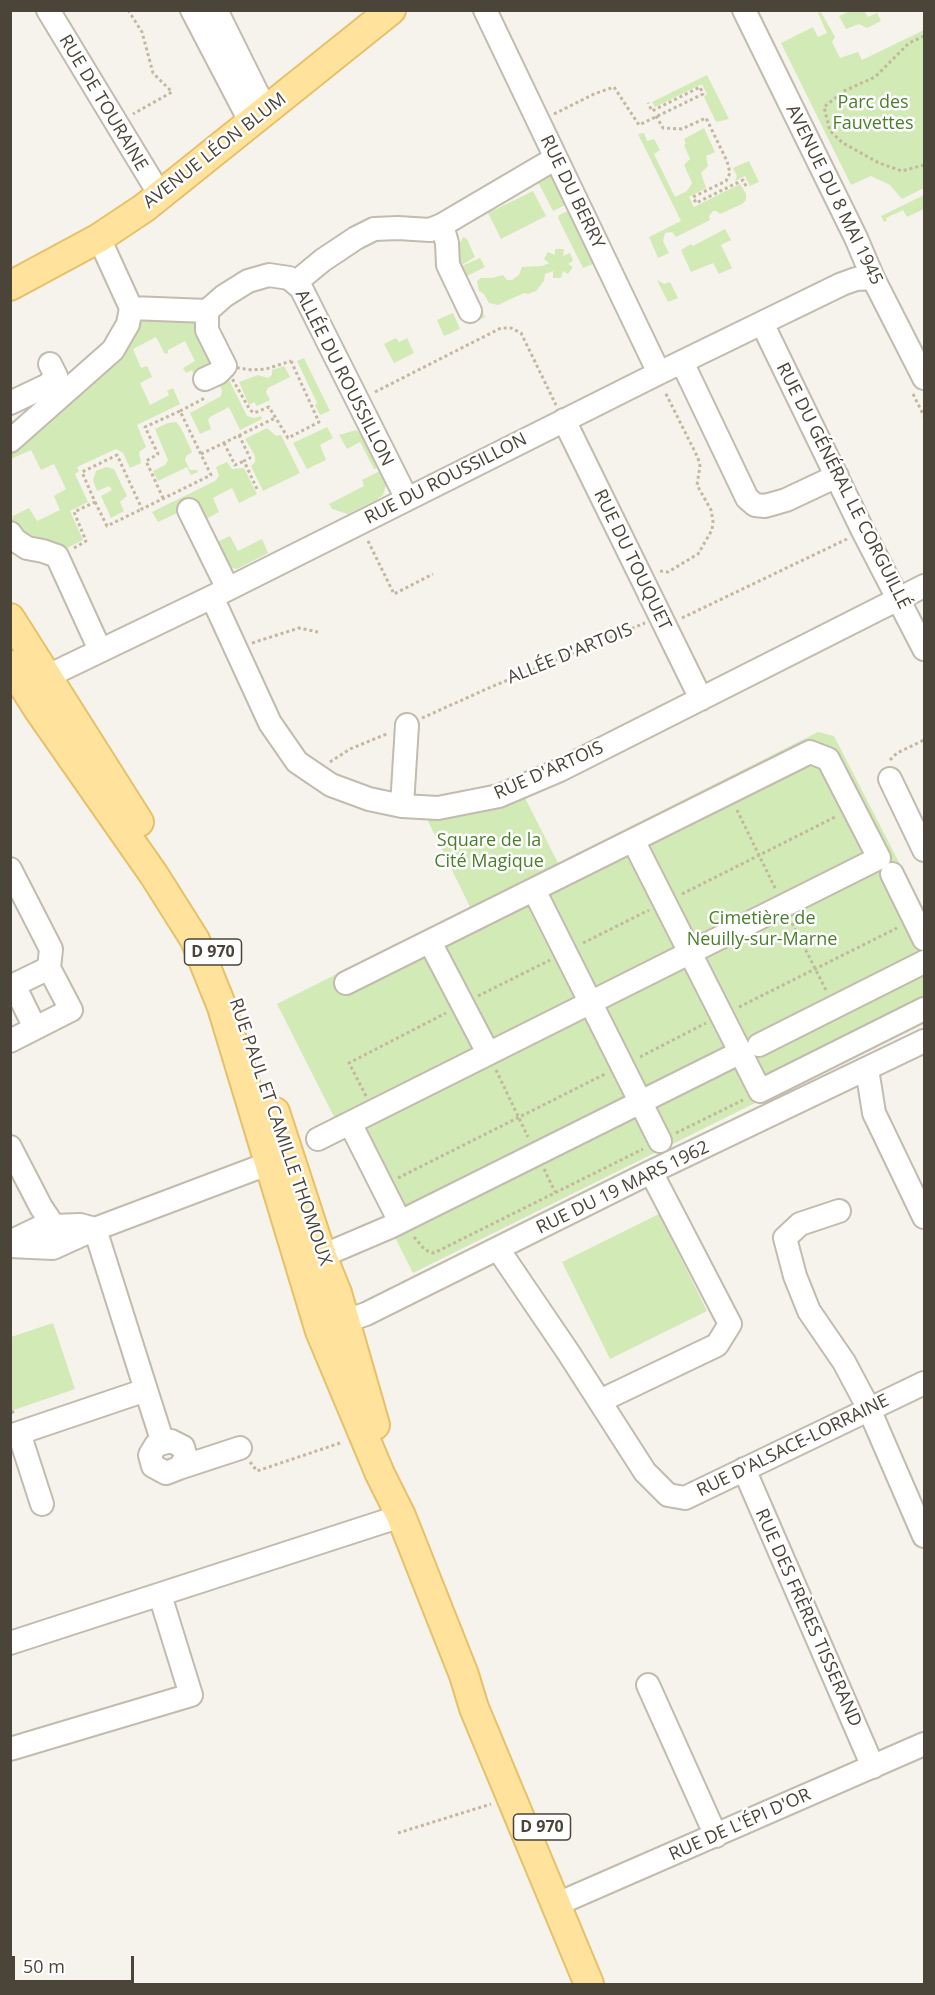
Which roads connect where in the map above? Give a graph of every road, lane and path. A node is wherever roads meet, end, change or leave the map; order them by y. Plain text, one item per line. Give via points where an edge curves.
1 (48, 10) edge
2 (128, 10) edge
3 (192, 10) edge
4 (216, 10) edge
5 (391, 10) edge
6 (485, 10) edge
7 (744, 10) edge
8 (924, 36) edge
9 (904, 40) dead end
10 (909, 43) junction
11 (648, 103) dead end
12 (656, 116) junction
13 (258, 117) junction
14 (539, 122) junction
15 (116, 124) junction
16 (556, 158) junction
17 (924, 165) edge
18 (747, 188) dead end
19 (160, 195) junction
20 (442, 225) junction
21 (99, 238) junction
22 (873, 278) junction
23 (296, 284) junction
24 (17, 285) edge
25 (131, 308) junction
26 (207, 311) junction
27 (470, 311) dead end
28 (762, 323) junction
29 (682, 362) junction
30 (50, 364) dead end
31 (225, 366) junction
32 (659, 373) junction
33 (924, 378) edge
34 (205, 379) dead end
35 (358, 401) junction
36 (10, 403) edge
37 (275, 418) junction
38 (564, 420) junction
39 (239, 435) junction
40 (10, 441) edge
41 (224, 443) junction
42 (201, 454) junction
43 (244, 461) junction
44 (837, 476) junction
45 (257, 489) dead end
46 (163, 498) junction
47 (406, 499) junction
48 (95, 502) junction
49 (142, 509) junction
50 (189, 510) dead end
51 (360, 523) junction
52 (863, 531) junction
53 (10, 533) edge
54 (57, 556) junction
55 (654, 565) dead end
56 (433, 574) dead end
57 (924, 586) edge
58 (220, 593) junction
59 (899, 599) junction
60 (10, 618) edge
61 (664, 626) junction
62 (318, 632) dead end
63 (236, 647) junction
64 (924, 649) edge
65 (100, 650) junction
66 (13, 676) edge
67 (48, 676) junction
68 (701, 699) junction
69 (408, 725) junction
70 (924, 740) edge
71 (314, 773) junction
72 (890, 779) joint
73 (402, 806) junction
74 (633, 840) junction
75 (924, 850) edge
76 (10, 869) edge
77 (892, 874) dead end
78 (534, 890) junction
79 (919, 929) edge
80 (430, 942) junction
81 (690, 953) junction
82 (924, 962) edge
83 (49, 968) junction
84 (346, 983) dead end
85 (590, 1002) junction
86 (924, 1009) edge
87 (722, 1016) junction
88 (35, 1028) junction
89 (10, 1041) edge
90 (924, 1041) edge
91 (746, 1051) junction
92 (488, 1053) junction
93 (622, 1066) junction
94 (867, 1069) junction
95 (760, 1091) junction
96 (640, 1102) junction
97 (518, 1117) junction
98 (350, 1123) junction
99 (318, 1139) dead end
100 (660, 1141) junction
101 (10, 1147) edge
102 (536, 1154) junction
103 (270, 1163) junction
104 (651, 1173) junction
105 (392, 1181) dead end
106 (555, 1192) junction
107 (839, 1210) dead end
108 (924, 1217) edge
109 (400, 1222) junction
110 (95, 1228) junction
111 (59, 1235) junction
112 (10, 1242) edge
113 (10, 1246) edge
114 (498, 1250) junction
115 (322, 1257) junction
116 (332, 1326) junction
117 (924, 1383) edge
118 (146, 1390) junction
119 (600, 1401) junction
120 (870, 1409) junction
121 (15, 1434) edge
122 (364, 1436) junction
123 (240, 1448) dead end
124 (744, 1469) junction
125 (257, 1471) dead end
126 (42, 1504) dead end
127 (401, 1516) junction
128 (924, 1536) edge
129 (160, 1595) junction
130 (10, 1642) edge
131 (648, 1685) dead end
132 (924, 1744) edge
133 (10, 1749) edge
134 (873, 1767) junction
135 (500, 1806) dead end
136 (398, 1833) dead end
137 (716, 1836) junction
138 (564, 1901) junction
139 (589, 1984) edge
140 (610, 1984) edge

1 - 15 street, RUE DE TOURAINE
2 - 15 path via 142,32 153,73 171,92
3 - 13 street
4 - 13 street
5 - 13 main road, AVENUE LÉON BLUM
6 - 14 street, RUE DU BERRY
7 - 22 street, AVENUE DU 8 MAI 1945
8 - 10 path
9 - 10 path
10 - 17 path via 875,77 844,91 824,107 830,131 843,143 902,171
11 - 12 path via 652,111 700,87 703,94
12 - 14 path via 639,125 614,87
12 - 18 path via 663,128 682,129 706,118 727,161 730,173 726,181 693,197 696,203 742,180
13 - 19 main road, AVENUE LÉON BLUM
14 - 16 street, RUE DU BERRY
15 - 19 street, RUE DE TOURAINE
16 - 20 street
16 - 32 street, RUE DU BERRY
19 - 21 main road, AVENUE LÉON BLUM
20 - 23 street via 430,230 374,229 323,260
20 - 27 street via 448,265
21 - 24 main road, AVENUE LÉON BLUM
21 - 25 street
22 - 28 street, RUE DU ROUSSILLON via 842,284
22 - 33 street, AVENUE DU 8 MAI 1945
23 - 26 street, ALLÉE DU ROUSSILLON via 289,278 269,275 248,281
23 - 35 street, ALLÉE DU ROUSSILLON
25 - 26 street
25 - 40 street via 128,324 113,350
26 - 31 street via 207,330
28 - 29 street, RUE DU ROUSSILLON
28 - 44 street, RUE DU GÉNÉRAL LE CORGUILLÉ
29 - 32 street, RUE DU ROUSSILLON
29 - 44 street via 747,498 755,505 786,500
30 - 36 street via 56,376 48,385 30,383
31 - 34 street
31 - 37 path via 250,410 254,413 269,407
31 - 37 path via 266,369 291,361 320,423 288,438
32 - 38 street, RUE DU ROUSSILLON
32 - 55 path via 662,387 698,458 697,485 713,521 698,554 668,572 658,571
35 - 38 path via 501,328 511,328 521,333
35 - 47 street, ALLÉE DU ROUSSILLON
37 - 39 path
38 - 47 street, RUE DU ROUSSILLON
38 - 61 street, RUE DU TOUQUET
39 - 41 path
39 - 43 path via 250,458
41 - 42 path
41 - 43 path via 235,465
42 - 46 path via 211,475
42 - 46 path via 180,411 145,427 158,454 146,461
43 - 45 path
44 - 52 street, RUE DU GÉNÉRAL LE CORGUILLÉ
46 - 49 path
47 - 51 street, RUE DU ROUSSILLON
48 - 49 path via 107,526
48 - 49 path via 82,472 117,455
48 - 54 path via 74,512 86,542
50 - 58 street, RUE D'ARTOIS
51 - 56 path via 394,594
51 - 58 street, RUE DU ROUSSILLON
52 - 59 street, RUE DU GÉNÉRAL LE CORGUILLÉ
52 - 61 path, ALLÉE D'ARTOIS
53 - 54 street via 27,548
54 - 65 street
57 - 59 street, RUE D'ARTOIS
58 - 63 street, RUE D'ARTOIS
58 - 65 street, RUE DU ROUSSILLON
59 - 64 street, RUE DU GÉNÉRAL LE CORGUILLÉ
59 - 68 street, RUE D'ARTOIS
60 - 67 main road, RUE PAUL ET CAMILLE THOMOUX / D 970
61 - 68 street, RUE DU TOUQUET
61 - 69 path, ALLÉE D'ARTOIS via 644,623
62 - 63 path via 299,628
63 - 71 street, RUE D'ARTOIS via 270,723 297,762
65 - 67 street, RUE DU ROUSSILLON
66 - 67 street, RUE DU ROUSSILLON
66 - 103 main road, RUE PAUL ET CAMILLE THOMOUX / D 970 via 154,875 195,940 222,1007
67 - 115 main road, RUE PAUL ET CAMILLE THOMOUX / D 970 via 194,912 240,1006
68 - 73 street, RUE D'ARTOIS via 499,796 438,808
69 - 71 path, ALLÉE D'ARTOIS via 350,749
69 - 73 street
70 - 72 path via 893,756 888,765
71 - 73 street, RUE D'ARTOIS via 359,796
72 - 75 street
74 - 78 street
74 - 81 street
74 - 81 street via 810,752 828,759 879,858
76 - 83 street via 51,949
77 - 79 street
78 - 80 street
78 - 85 street
79 - 87 path
80 - 84 street
80 - 92 street
81 - 85 street
81 - 87 street
82 - 91 street
83 - 88 street via 14,985
83 - 88 street via 71,1010
85 - 92 street
85 - 93 street
86 - 95 street
87 - 91 street
87 - 93 path
88 - 89 street
90 - 94 street, RUE DU 19 MARS 1962
91 - 95 street
91 - 96 street
92 - 97 path
92 - 98 street
93 - 96 street
93 - 97 path
94 - 104 street, RUE DU 19 MARS 1962
94 - 108 street via 874,1113
95 - 100 path
96 - 100 street
96 - 102 street
97 - 102 path
97 - 105 path
98 - 99 street
98 - 109 street
100 - 106 path
101 - 111 street
102 - 106 path
102 - 109 street
103 - 110 street
103 - 116 main road, RUE PAUL ET CAMILLE THOMOUX / D 970
104 - 114 street, RUE DU 19 MARS 1962
104 - 119 street via 730,1324 717,1345
106 - 109 path via 434,1253 425,1250
107 - 120 street via 800,1224 785,1238 809,1311
109 - 115 street
110 - 111 street
110 - 118 street
111 - 112 street via 39,1228
111 - 113 street via 53,1248
114 - 116 street, RUE DU 19 MARS 1962 via 366,1314
114 - 119 street, RUE D'ALSACE-LORRAINE
115 - 116 main road, RUE PAUL ET CAMILLE THOMOUX / D 970
116 - 122 main road, RUE PAUL ET CAMILLE THOMOUX / D 970
116 - 127 main road, RUE PAUL ET CAMILLE THOMOUX / D 970 via 393,1483
117 - 120 street, RUE D'ALSACE-LORRAINE
118 - 121 street
118 - 123 street via 163,1443 156,1445 150,1455 153,1466 166,1473
119 - 124 street, RUE D'ALSACE-LORRAINE via 645,1472 668,1495 685,1498
120 - 124 street, RUE D'ALSACE-LORRAINE
120 - 128 street
121 - 126 street
122 - 125 path
122 - 127 main road, RUE PAUL ET CAMILLE THOMOUX / D 970
124 - 134 street, RUE DES FRÈRES TISSERAND
127 - 129 street
127 - 138 main road, RUE PAUL ET CAMILLE THOMOUX / D 970 via 474,1708
129 - 130 street
129 - 133 street via 191,1695
131 - 137 street
132 - 134 street, RUE DE L'ÉPI D'OR
134 - 137 street, RUE DE L'ÉPI D'OR
135 - 136 path via 492,1804
137 - 138 street, RUE DE L'ÉPI D'OR
138 - 139 main road, RUE PAUL ET CAMILLE THOMOUX / D 970
138 - 140 main road, RUE PAUL ET CAMILLE THOMOUX / D 970

